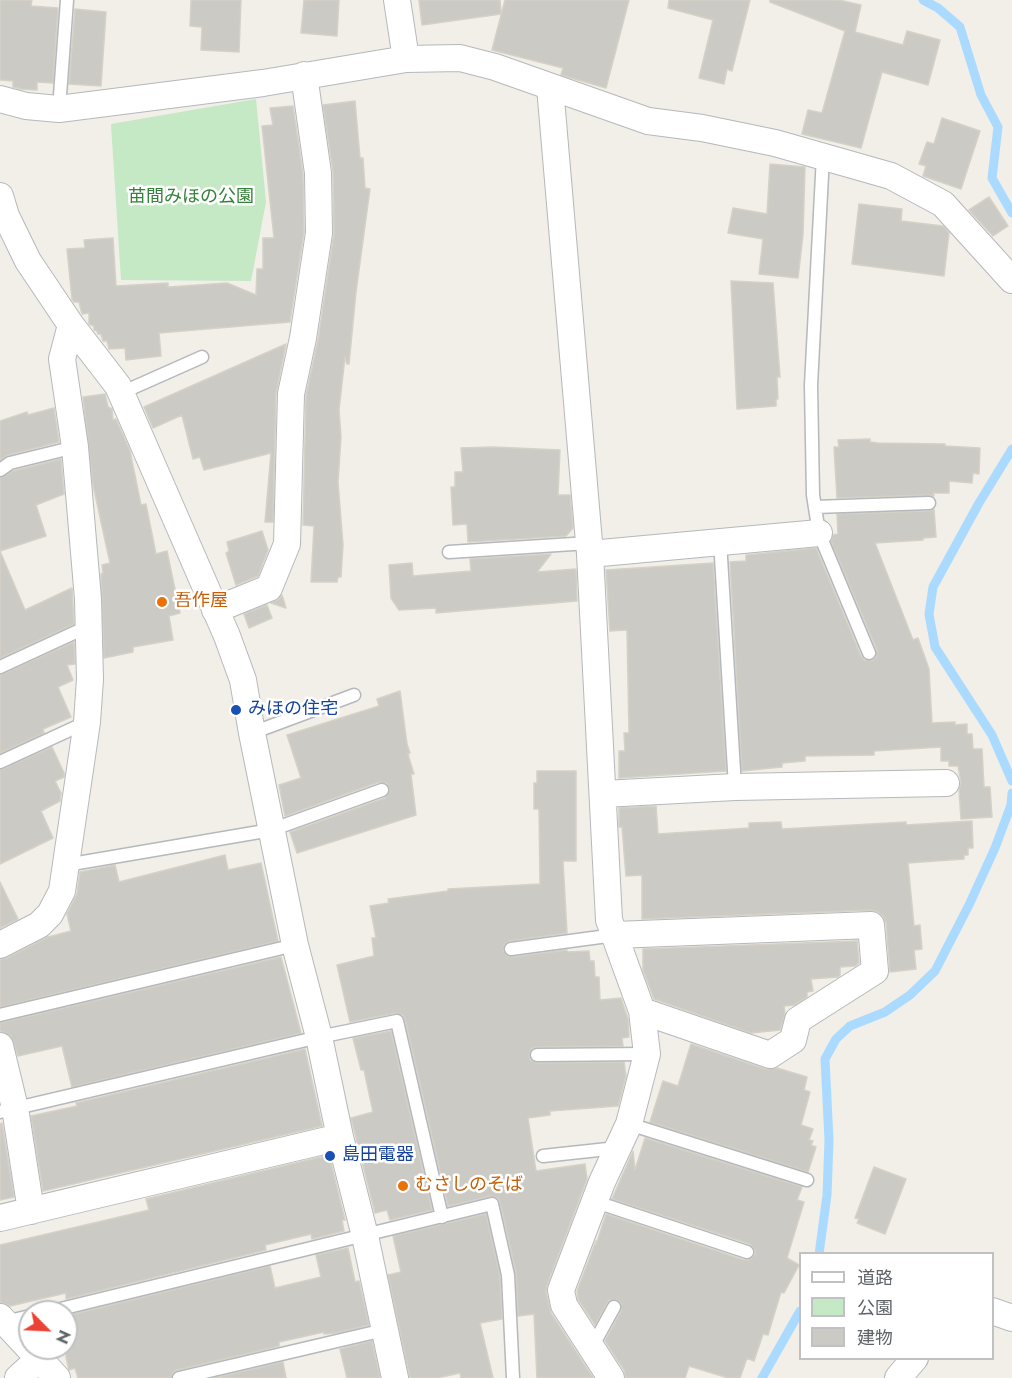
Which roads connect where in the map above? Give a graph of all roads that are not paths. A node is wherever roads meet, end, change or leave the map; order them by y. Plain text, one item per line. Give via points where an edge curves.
1 (67, 0) edge
2 (397, 0) edge
3 (406, 59) junction
4 (304, 75) junction
5 (550, 87) junction
6 (0, 99) edge
7 (60, 109) junction
8 (823, 156) junction
9 (0, 196) edge
10 (1012, 280) edge
11 (71, 325) junction
12 (202, 357) dead end
13 (121, 393) junction
14 (75, 447) junction
15 (0, 470) edge
16 (929, 503) dead end
17 (815, 507) junction
18 (819, 533) junction
19 (720, 542) junction
20 (590, 549) junction
21 (449, 552) dead end
22 (215, 610) junction
23 (89, 626) junction
24 (869, 653) dead end
25 (0, 667) edge
26 (354, 694) dead end
27 (87, 722) junction
28 (252, 734) junction
29 (0, 762) edge
30 (946, 783) dead end
31 (735, 787) junction
32 (382, 790) dead end
33 (603, 794) junction
34 (271, 830) junction
35 (66, 865) junction
36 (615, 934) junction
37 (0, 945) edge
38 (295, 945) junction
39 (511, 949) dead end
40 (642, 1011) junction
41 (0, 1015) edge
42 (319, 1037) junction
43 (0, 1046) edge
44 (647, 1054) junction
45 (537, 1055) dead end
46 (7, 1110) edge
47 (629, 1124) junction
48 (340, 1137) junction
49 (617, 1148) junction
50 (543, 1156) dead end
51 (807, 1180) dead end
52 (596, 1202) junction
53 (31, 1211) junction
54 (442, 1217) junction
55 (0, 1218) edge
56 (365, 1236) junction
57 (747, 1252) dead end
58 (78, 1305) edge
59 (614, 1307) dead end
60 (994, 1311) edge
61 (18, 1318) edge
62 (1012, 1318) edge
63 (2, 1320) edge
64 (384, 1330) junction
65 (18, 1337) edge
66 (592, 1347) junction
67 (38, 1360) edge
68 (40, 1360) edge
69 (914, 1360) edge
70 (18, 1378) edge
71 (57, 1378) edge
72 (179, 1378) edge
73 (395, 1378) edge
74 (513, 1378) edge
75 (611, 1378) edge
76 (898, 1378) edge

1 - 7 lane
2 - 3 street
3 - 4 street
3 - 5 street via 460,58
4 - 7 street
4 - 22 street via 318,173 319,233 291,394 287,544 268,588
5 - 8 street via 648,121 702,128
5 - 20 street
6 - 7 street
8 - 10 street via 891,176 943,204
8 - 17 lane via 811,385
9 - 11 street via 28,261
11 - 13 street
11 - 14 street via 62,359
12 - 13 lane
13 - 22 street
14 - 15 lane via 10,463
14 - 23 street
16 - 17 lane
17 - 18 lane
18 - 19 street
18 - 24 lane
19 - 20 street
19 - 31 lane
20 - 21 lane
20 - 33 street
22 - 28 street via 243,680
23 - 25 lane
23 - 27 street
26 - 28 lane
27 - 29 lane
27 - 35 street
28 - 34 street
30 - 31 street
31 - 33 street
32 - 34 lane
33 - 36 street via 609,920
34 - 35 lane
34 - 38 street
35 - 37 street via 62,891 50,914 39,925
36 - 39 lane
36 - 40 street
36 - 40 street via 871,925 875,970 798,1020 793,1040 770,1055
38 - 41 lane
38 - 42 street
40 - 44 street
42 - 46 lane
42 - 48 street
42 - 54 lane via 397,1021
43 - 46 street
44 - 45 lane
44 - 47 street
46 - 53 street
47 - 49 street
47 - 51 lane
48 - 53 street
48 - 56 street
49 - 50 lane
49 - 52 street
52 - 57 lane
52 - 66 street via 561,1290 564,1305
53 - 55 street
54 - 56 lane
54 - 74 lane via 492,1204 508,1275
56 - 58 lane
56 - 64 street
59 - 66 lane
60 - 62 street
61 - 63 lane
63 - 65 street
64 - 72 lane
64 - 73 street
66 - 75 street
67 - 70 street
68 - 71 street
69 - 76 street

